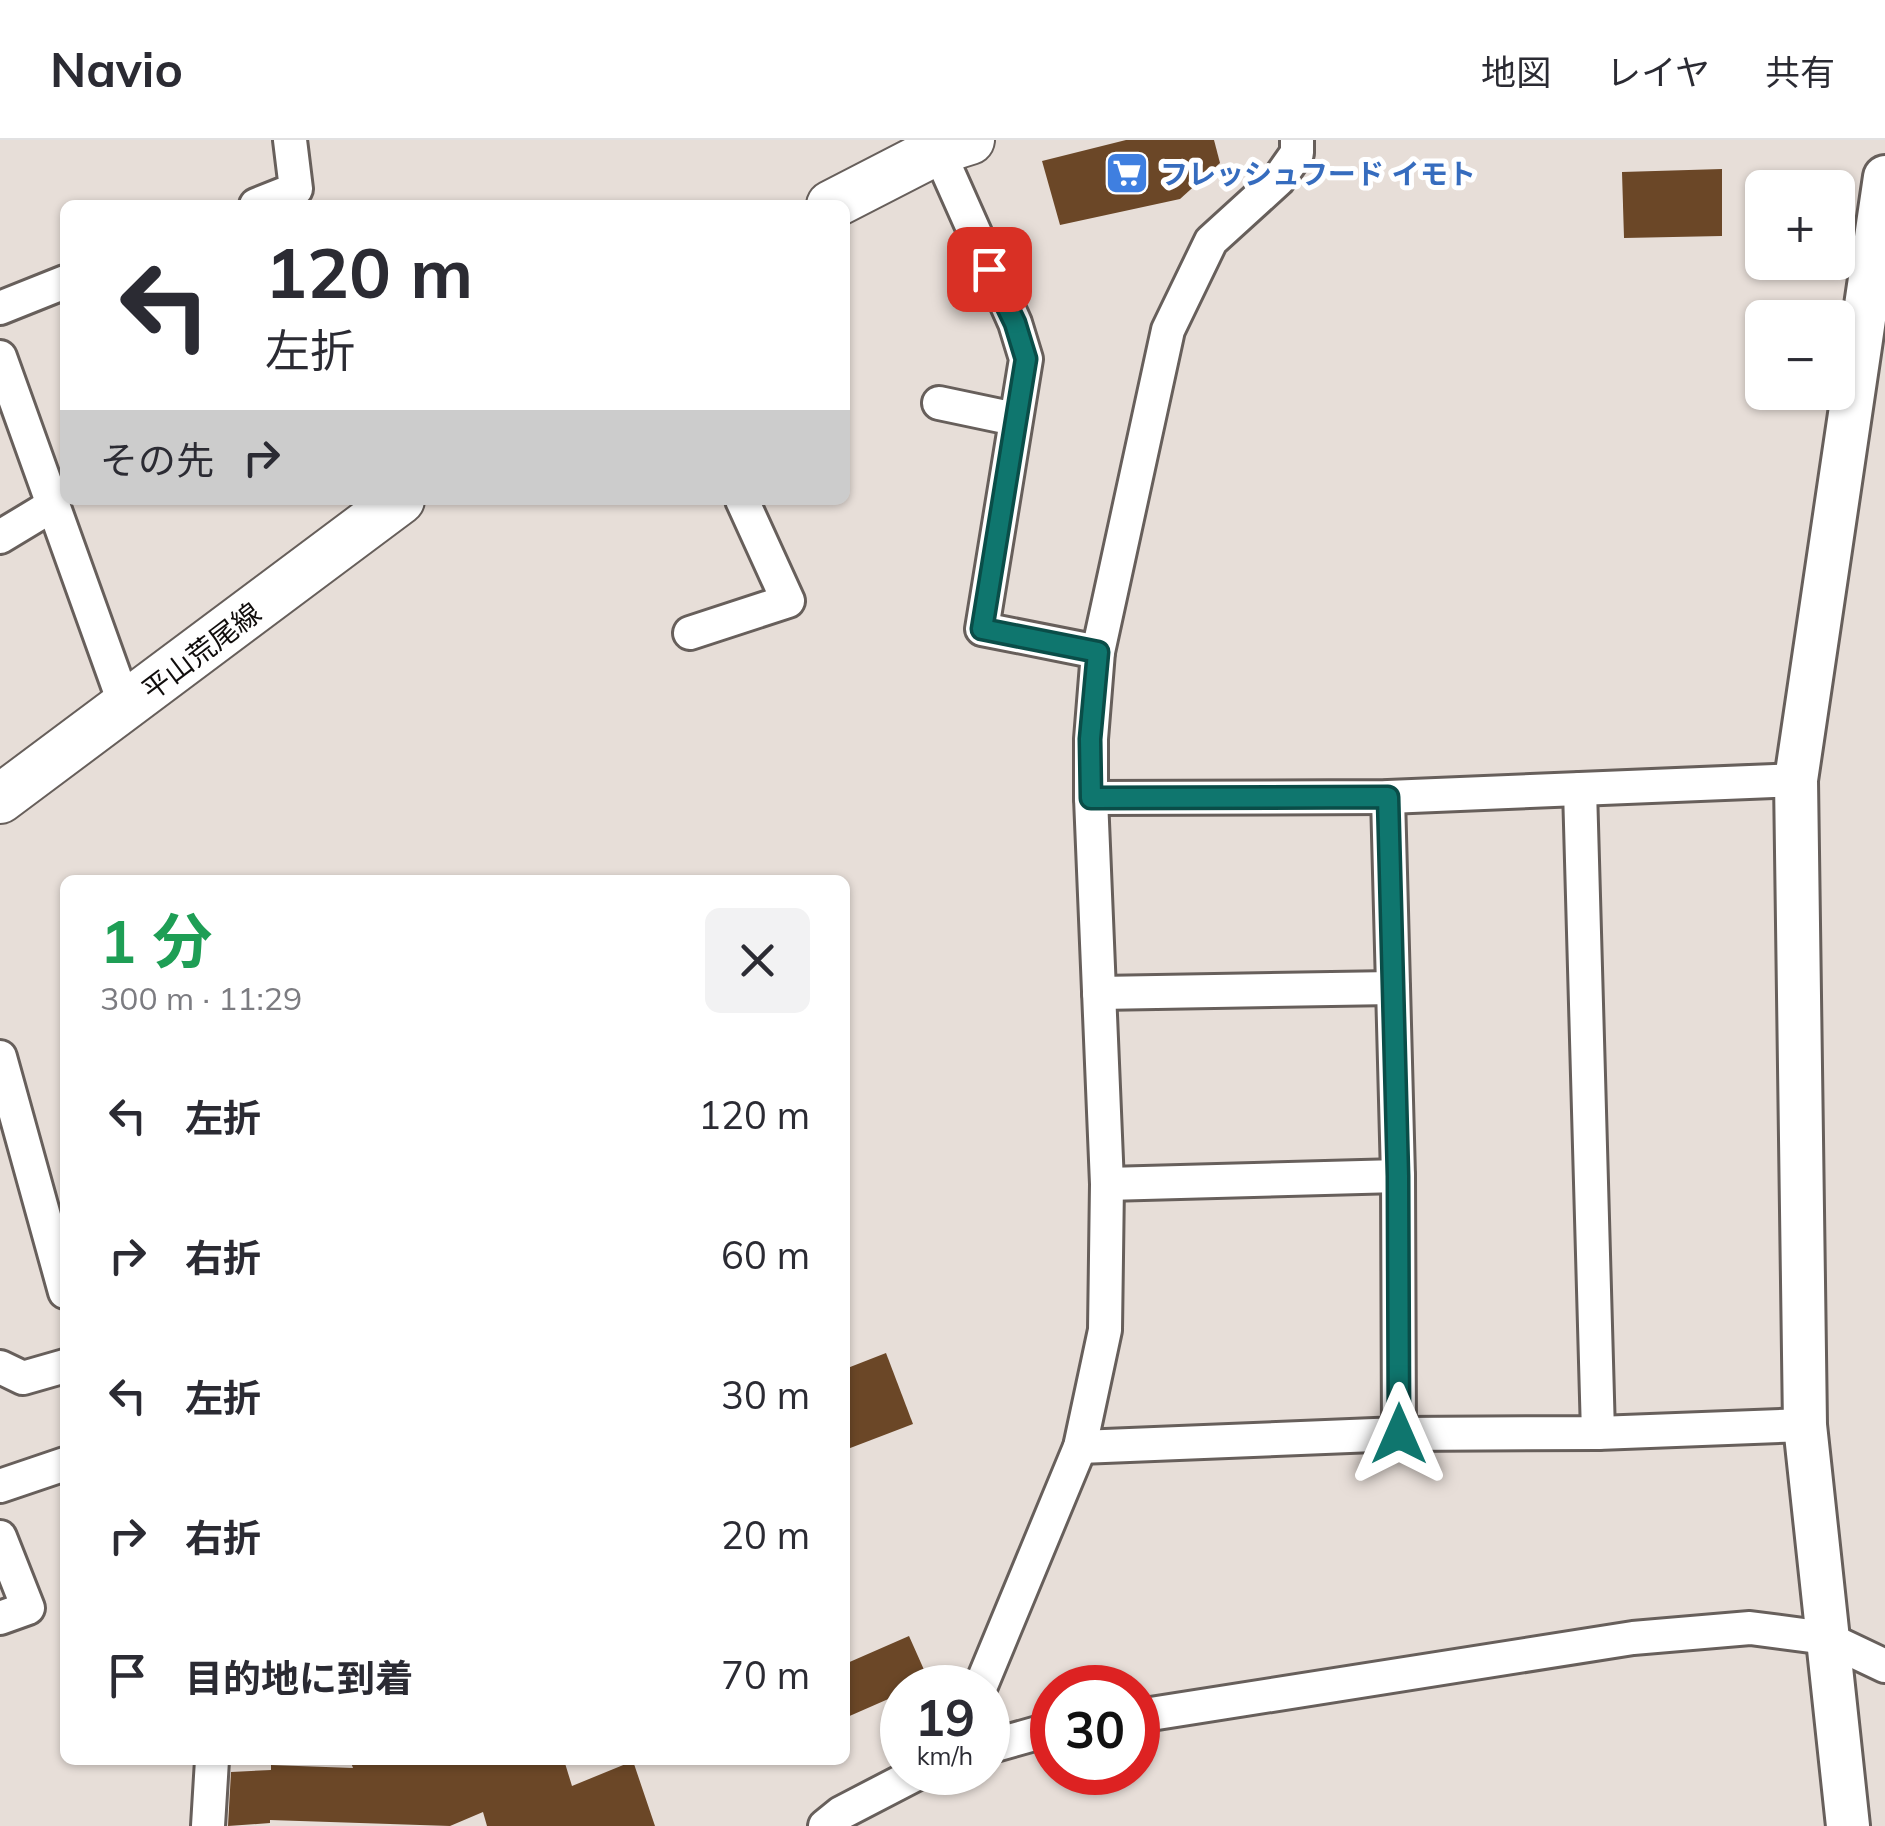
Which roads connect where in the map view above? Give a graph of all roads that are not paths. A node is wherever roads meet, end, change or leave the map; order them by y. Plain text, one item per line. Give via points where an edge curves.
1 (290, 140) edge
2 (1297, 140) edge
3 (959, 143) edge
4 (1885, 177) edge
5 (268, 200) edge
6 (841, 200) edge
7 (60, 284) edge
8 (0, 308) edge
9 (0, 358) edge
10 (938, 403) dead end
11 (1015, 418) junction
12 (54, 484) edge
13 (61, 505) edge
14 (393, 505) edge
15 (744, 505) edge
16 (0, 537) edge
17 (690, 633) dead end
18 (1098, 652) junction
19 (126, 708) junction
20 (1796, 780) junction
21 (1580, 789) junction
22 (1388, 797) junction
23 (1091, 798) junction
24 (0, 799) edge
25 (1393, 988) junction
26 (1099, 992) junction
27 (0, 1057) edge
28 (1398, 1176) junction
29 (1107, 1184) junction
30 (60, 1274) edge
31 (0, 1367) edge
32 (60, 1367) edge
33 (1805, 1425) junction
34 (1399, 1434) junction
35 (1598, 1434) junction
36 (1080, 1447) junction
37 (60, 1466) edge
38 (0, 1486) edge
39 (0, 1537) edge
40 (0, 1618) edge
41 (1826, 1638) junction
42 (990, 1665) edge
43 (1885, 1666) edge
44 (1160, 1713) edge
45 (212, 1765) edge
46 (880, 1793) edge
47 (208, 1826) edge
48 (826, 1826) edge
49 (1848, 1826) edge

1 - 5 street via 296,189
2 - 18 street via 1297,153 1278,180 1211,240 1168,330
3 - 6 main road
3 - 11 street via 1026,359
4 - 20 street
7 - 8 street
9 - 12 street
10 - 11 street
11 - 18 street via 982,629
12 - 16 street
13 - 19 street
14 - 19 main road, 平山荒尾線
15 - 17 street via 788,601
18 - 23 street
19 - 24 main road, 平山荒尾線
20 - 21 street
20 - 33 street
21 - 22 street
21 - 35 street
22 - 23 street
22 - 25 street
23 - 26 street
25 - 26 street
25 - 28 street
26 - 29 street
27 - 30 street
28 - 29 street
28 - 34 street
29 - 36 street via 1105,1330
31 - 32 street via 23,1378
33 - 35 street
33 - 41 street
34 - 35 street
34 - 36 street
36 - 42 street
37 - 38 street
39 - 40 street via 28,1608
41 - 43 street
41 - 44 street via 1750,1628 1632,1638
41 - 49 street
45 - 47 street
46 - 48 street

